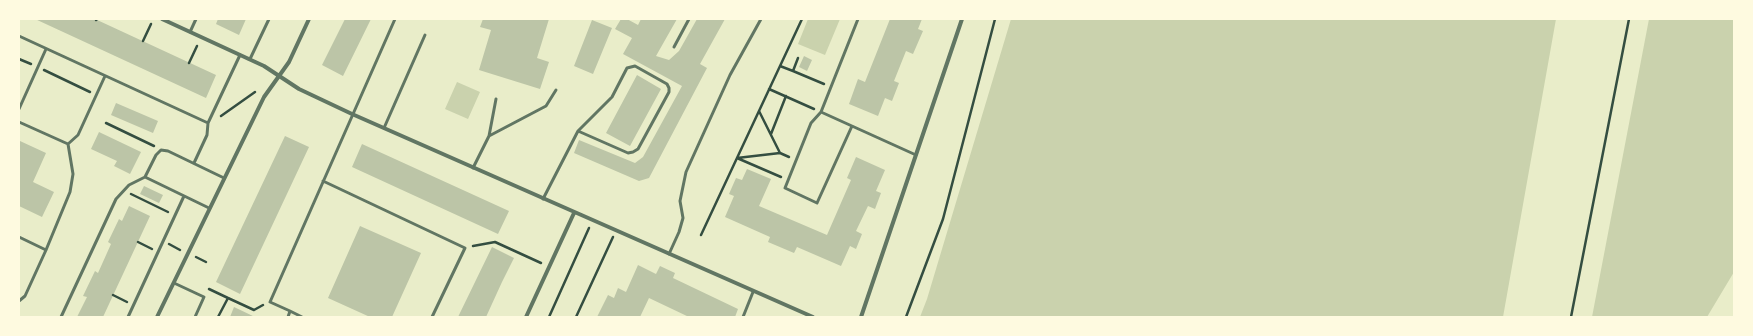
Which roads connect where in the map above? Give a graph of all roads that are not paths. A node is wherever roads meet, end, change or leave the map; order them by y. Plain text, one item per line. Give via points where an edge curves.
1 (162, 19) edge
2 (196, 19) edge
3 (269, 19) edge
4 (309, 19) edge
5 (395, 19) edge
6 (689, 19) edge
7 (761, 19) edge
8 (858, 19) edge
9 (962, 19) edge
10 (190, 32) junction
11 (425, 35) dead end
12 (19, 36) edge
13 (674, 46) dead end
14 (46, 49) junction
15 (240, 55) junction
16 (250, 59) junction
17 (105, 76) junction
18 (279, 76) junction
19 (556, 90) dead end
20 (496, 99) dead end
21 (19, 109) edge
22 (821, 112) junction
23 (352, 114) junction
24 (19, 122) edge
25 (208, 123) junction
26 (852, 126) junction
27 (384, 128) junction
28 (578, 131) junction
29 (489, 136) junction
30 (68, 144) junction
31 (916, 155) junction
32 (194, 163) junction
33 (473, 168) junction
34 (145, 177) junction
35 (224, 178) junction
36 (323, 181) junction
37 (184, 196) junction
38 (543, 199) junction
39 (209, 208) junction
40 (574, 213) junction
41 (19, 237) edge
42 (46, 250) junction
43 (669, 255) junction
44 (174, 283) junction
45 (753, 292) junction
46 (19, 301) edge
47 (290, 311) junction
48 (61, 317) edge
49 (128, 317) edge
50 (157, 317) edge
51 (195, 317) edge
52 (288, 317) edge
53 (302, 317) edge
54 (432, 317) edge
55 (526, 317) edge
56 (743, 317) edge
57 (813, 317) edge
58 (861, 317) edge

1 - 10 street
2 - 10 lane
3 - 16 lane
4 - 18 street via 289,62
5 - 23 lane
6 - 13 lane
7 - 43 lane via 730,75 686,172 680,201 682,218
8 - 22 lane
9 - 31 street
10 - 15 street
11 - 27 lane
12 - 14 lane
14 - 17 lane
14 - 21 lane
15 - 16 street
15 - 25 lane
16 - 18 street
17 - 25 lane
17 - 30 lane via 78,135
18 - 23 street via 299,89
18 - 35 street via 264,97
19 - 29 lane via 546,106
20 - 29 lane
22 - 26 lane
22 - 26 lane via 811,123 784,188 817,203
23 - 27 street
23 - 36 lane
24 - 30 lane
25 - 32 lane via 207,135
26 - 31 lane
27 - 33 street
28 - 28 lane via 628,153 633,152 638,149 669,88 667,84 630,66 612,97
28 - 38 lane
29 - 33 lane
30 - 42 lane via 73,174 70,192
31 - 58 street
32 - 34 lane via 161,150
32 - 35 lane
33 - 38 street
34 - 37 lane
34 - 48 lane via 129,185 116,198
35 - 39 street
36 - 47 lane via 270,302
36 - 54 lane via 465,248
37 - 39 lane
37 - 49 lane
38 - 40 street
39 - 44 street
40 - 43 street
40 - 55 street
41 - 42 lane
42 - 46 lane via 25,296
43 - 45 street
44 - 50 street
44 - 51 lane via 204,297
45 - 56 lane
45 - 57 street
47 - 52 lane
47 - 53 lane

